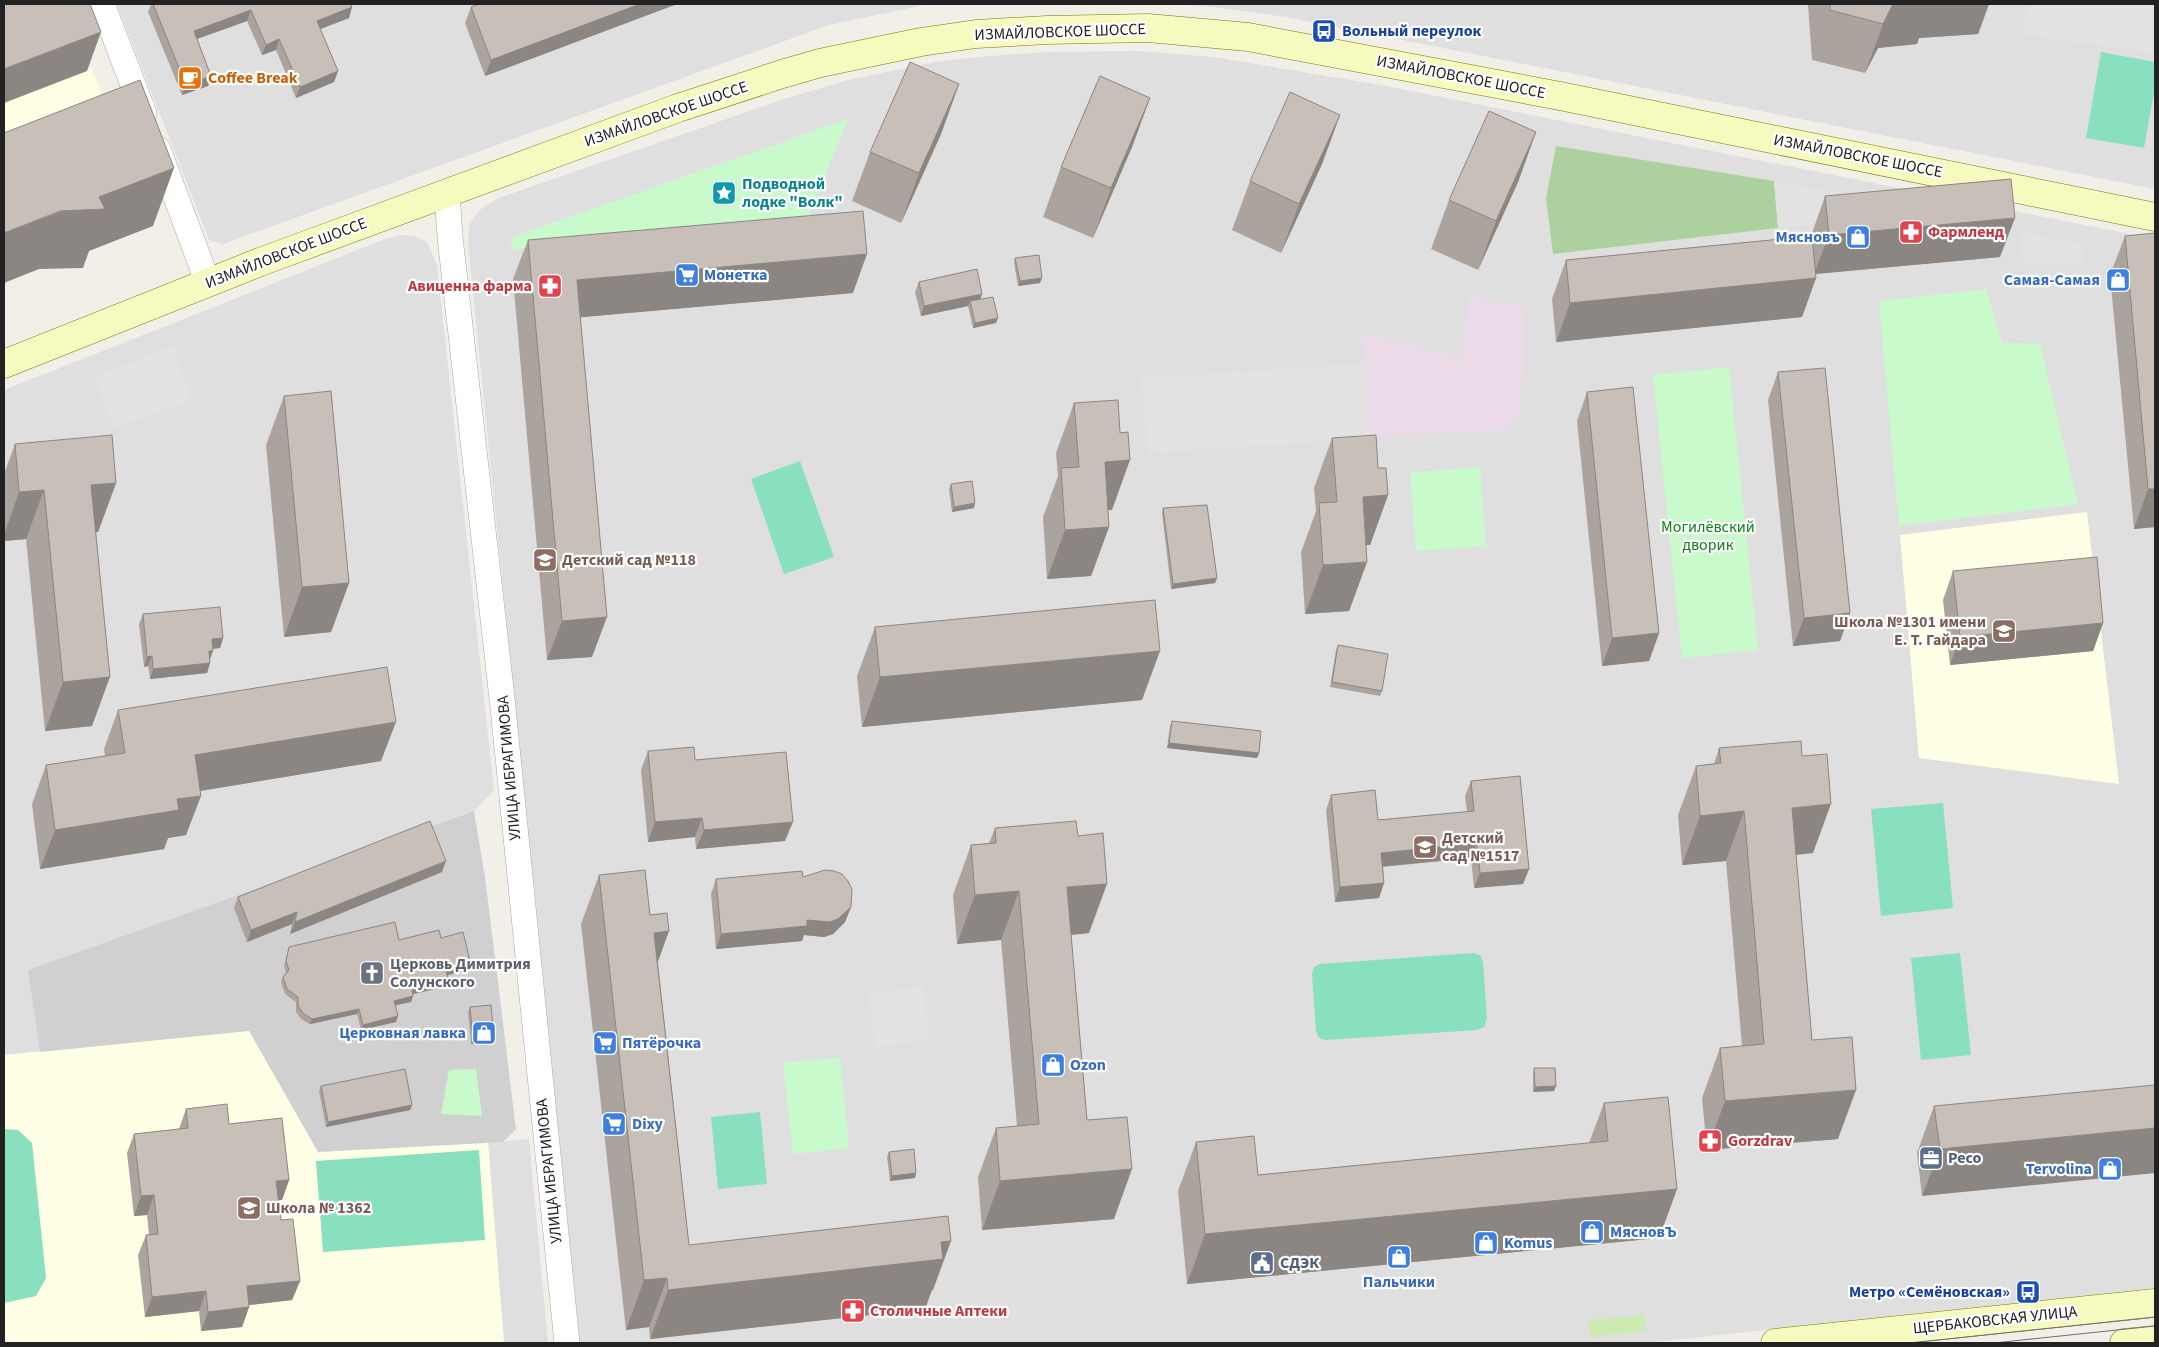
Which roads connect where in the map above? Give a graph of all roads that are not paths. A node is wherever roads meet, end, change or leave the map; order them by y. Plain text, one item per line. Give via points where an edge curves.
1 (102, 4) edge
2 (447, 193) junction
3 (2155, 217) edge
4 (208, 283) junction
5 (4, 364) edge
6 (2155, 1303) edge
7 (2155, 1340) edge
8 (567, 1343) edge
9 (1776, 1343) edge
10 (2124, 1343) edge

1 - 4 street
2 - 3 main road, ИЗМАЙЛОВСКОЕ ШОССЕ via 678,108 782,74 846,58 976,34 1148,28 1248,37 1300,46
2 - 4 main road, ИЗМАЙЛОВСКОЕ ШОССЕ
2 - 8 street, УЛИЦА ИБРАГИМОВА
4 - 5 main road, ИЗМАЙЛОВСКОЕ ШОССЕ
6 - 9 main road, ЩЕРБАКОВСКАЯ УЛИЦА
7 - 10 main road

